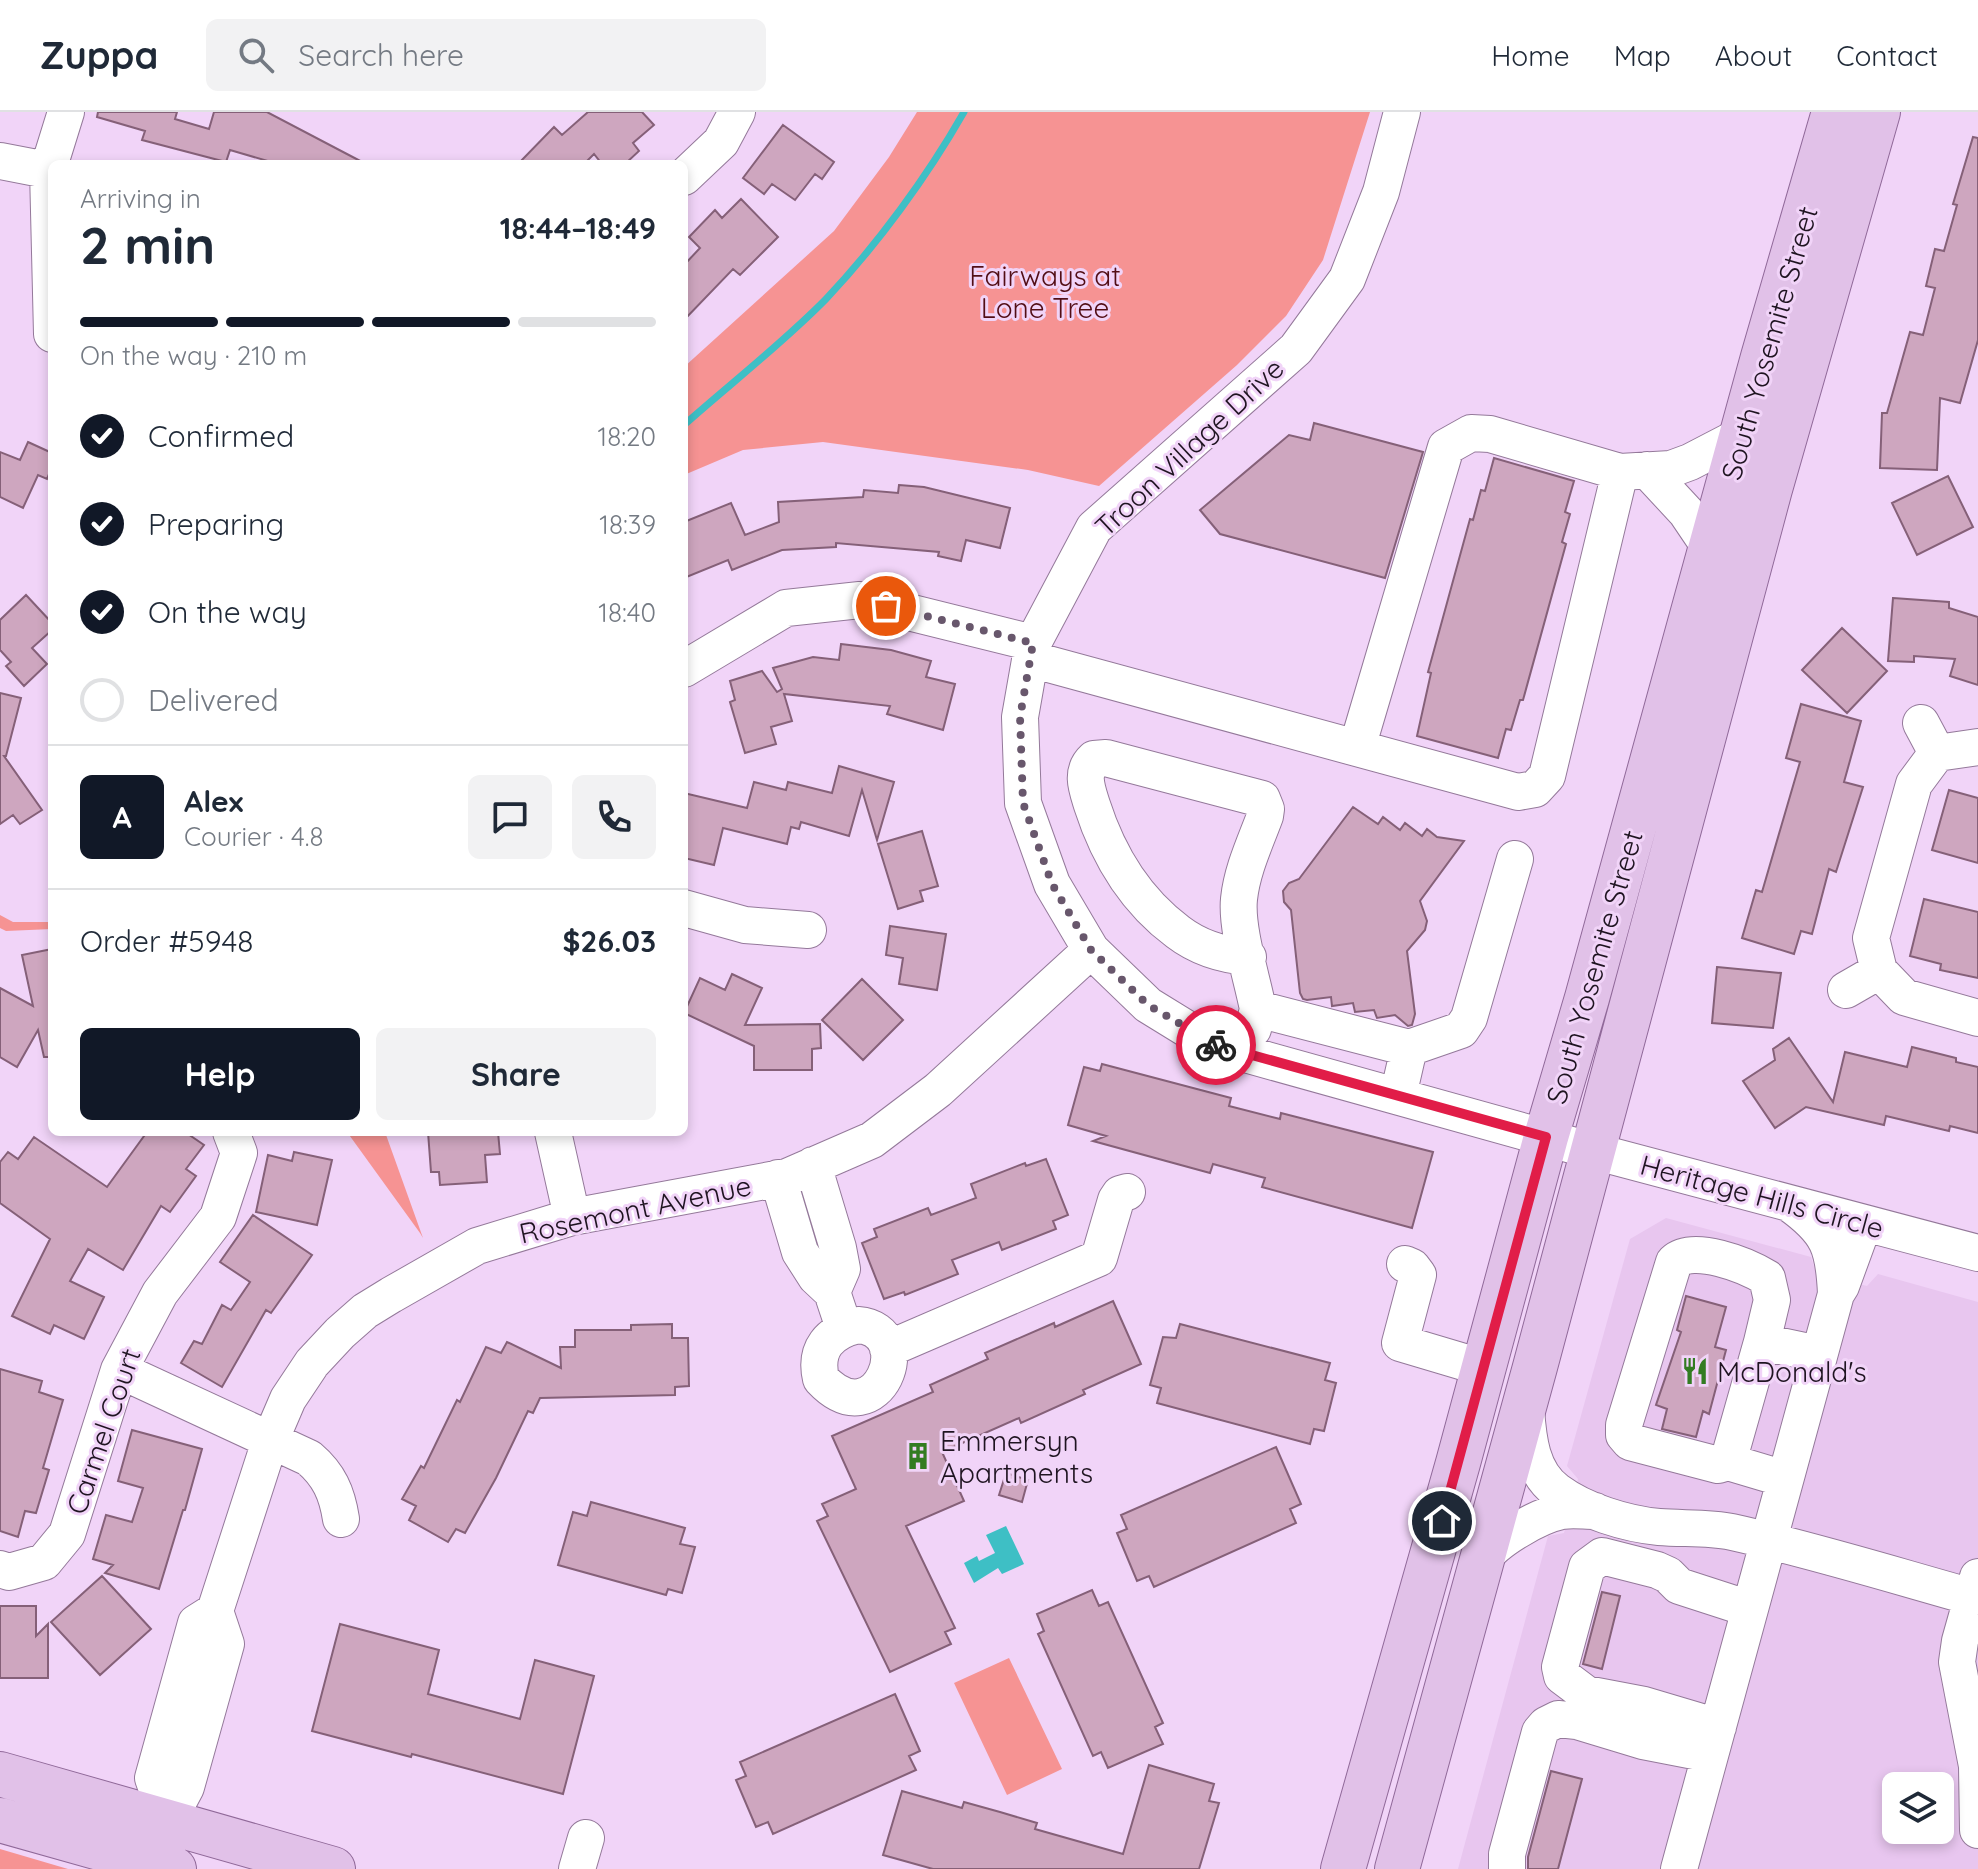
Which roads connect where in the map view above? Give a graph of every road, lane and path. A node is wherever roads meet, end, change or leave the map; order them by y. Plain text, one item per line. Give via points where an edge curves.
1 (66, 112) edge
2 (737, 112) edge
3 (1402, 112) edge
4 (1857, 114) edge
5 (53, 160) edge
6 (0, 161) edge
7 (48, 171) edge
8 (688, 173) edge
9 (1742, 435) junction
10 (1634, 471) junction
11 (1711, 549) junction
12 (1032, 651) junction
13 (688, 667) edge
14 (1978, 747) edge
15 (1357, 748) junction
16 (1515, 859) dead end
17 (688, 909) edge
18 (808, 930) dead end
19 (1091, 950) junction
20 (1248, 957) junction
21 (1879, 971) junction
22 (1846, 990) dead end
23 (1258, 1009) junction
24 (1978, 1018) edge
25 (1409, 1048) junction
26 (1246, 1054) junction
27 (1398, 1096) junction
28 (233, 1136) edge
29 (554, 1136) edge
30 (1546, 1137) junction
31 (1593, 1151) junction
32 (813, 1165) junction
33 (778, 1178) junction
34 (1127, 1192) dead end
35 (1789, 1203) junction
36 (572, 1217) junction
37 (1864, 1223) junction
38 (1978, 1253) edge
39 (1405, 1264) dead end
40 (832, 1292) junction
41 (1836, 1294) junction
42 (844, 1328) junction
43 (1762, 1342) junction
44 (888, 1349) junction
45 (1819, 1354) junction
46 (1484, 1368) junction
47 (119, 1370) junction
48 (1525, 1401) junction
49 (270, 1441) junction
50 (1728, 1462) junction
51 (1785, 1479) junction
52 (1595, 1511) junction
53 (341, 1519) dead end
54 (1769, 1540) junction
55 (1481, 1562) junction
56 (0, 1569) edge
57 (1975, 1587) edge
58 (1750, 1609) junction
59 (1714, 1741) junction
60 (0, 1774) edge
61 (0, 1820) edge
62 (168, 1821) junction
63 (1978, 1830) edge
64 (166, 1867) edge
65 (333, 1869) edge
66 (1343, 1869) edge
67 (1397, 1869) edge
68 (1507, 1869) edge
69 (1679, 1869) edge

1 - 5 street
2 - 8 street via 721,142
3 - 12 street, Troon Village Drive via 1381,192 1347,279 1296,349 1094,528
4 - 9 main road, South Yosemite Street
4 - 31 main road, South Yosemite Street via 1770,489
6 - 7 street
9 - 10 street via 1671,469
9 - 11 main road, South Yosemite Street
10 - 11 street via 1686,512
10 - 15 street via 1490,434 1471,433 1446,447
10 - 15 street via 1547,776 1535,789 1518,792
11 - 30 main road, South Yosemite Street
12 - 13 street via 860,600 786,608
12 - 15 street
12 - 19 street, Troon Village Drive via 1020,717 1023,803 1052,884
14 - 21 street via 1929,738 1871,938
16 - 25 street via 1469,1018 1461,1030
17 - 18 street via 745,925
19 - 26 street, Troon Village Drive via 1148,1005 1213,1045
19 - 32 street, Rosemont Avenue via 938,1090 872,1140
20 - 20 street via 1239,900 1265,816 1262,799 1094,759 1085,773 1086,786 1116,865 1178,932 1225,955
20 - 23 street
21 - 22 street
21 - 24 street via 1904,997
23 - 25 street
23 - 26 street
25 - 27 street
26 - 27 street, Troon Village Drive
27 - 30 street, Troon Village Drive
28 - 47 street, Carmel Court via 239,1153 218,1217 160,1293
29 - 36 street
30 - 31 street, Heritage Hills Circle
30 - 46 main road, South Yosemite Street
31 - 35 street, Heritage Hills Circle
31 - 48 main road, South Yosemite Street
32 - 33 street, Rosemont Avenue
32 - 40 street via 842,1269
33 - 36 street, Rosemont Avenue
33 - 40 street via 800,1252
34 - 44 street via 1116,1200 1099,1258
35 - 37 street, Heritage Hills Circle
35 - 41 street via 1822,1234 1834,1258
36 - 49 street, Rosemont Avenue via 477,1246 365,1311 312,1363 288,1399
37 - 38 street, Heritage Hills Circle
37 - 41 street
39 - 46 street via 1418,1275 1400,1343
40 - 42 street
41 - 45 street
42 - 44 street via 874,1328
42 - 44 street via 832,1335 820,1354 821,1379 839,1394 861,1396 884,1382
43 - 45 street
43 - 50 street
43 - 50 street via 1772,1300 1767,1278 1698,1253 1674,1262 1624,1435 1630,1442 1718,1465
45 - 51 street
46 - 66 main road, South Yosemite Street
47 - 49 street
47 - 56 street, Carmel Court via 67,1534 44,1562 9,1572
48 - 52 street via 1528,1441 1539,1470 1555,1490
48 - 55 main road, South Yosemite Street
49 - 53 street via 309,1458 325,1472
49 - 62 street, Rosemont Avenue via 215,1611 196,1623 153,1778
50 - 51 street
51 - 54 street
52 - 54 street via 1655,1527 1726,1531
52 - 55 street via 1545,1515 1488,1551
54 - 57 street
54 - 58 street
55 - 67 main road, South Yosemite Street
57 - 63 street via 1957,1662 1977,1766
58 - 59 street
58 - 59 street via 1679,1586 1657,1570 1602,1556 1587,1567 1562,1676 1586,1694 1644,1705
59 - 68 street via 1643,1741 1558,1719 1546,1725
59 - 69 street
60 - 62 main road
61 - 64 main road
62 - 64 street
62 - 65 main road

